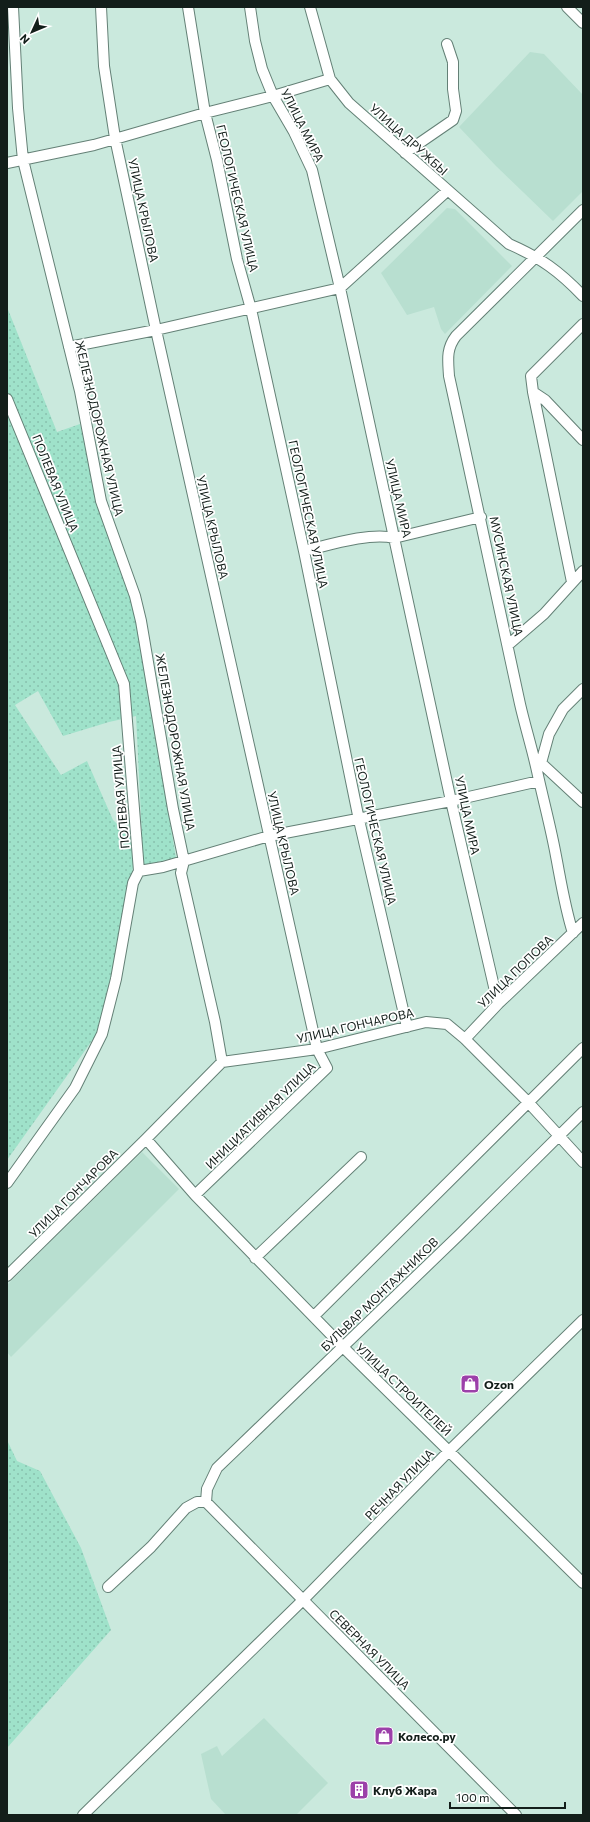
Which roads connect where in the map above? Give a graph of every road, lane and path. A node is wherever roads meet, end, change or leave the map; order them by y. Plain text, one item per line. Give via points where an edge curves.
1 (14, 7) edge
2 (101, 7) edge
3 (188, 7) edge
4 (250, 7) edge
5 (310, 7) edge
6 (567, 7) edge
7 (583, 24) edge
8 (447, 44) dead end
9 (330, 79) junction
10 (273, 96) junction
11 (205, 113) junction
12 (115, 138) junction
13 (405, 154) junction
14 (23, 160) junction
15 (7, 163) edge
16 (447, 191) junction
17 (583, 210) edge
18 (536, 256) junction
19 (340, 288) junction
20 (583, 296) edge
21 (251, 309) junction
22 (583, 324) edge
23 (156, 330) junction
24 (69, 347) junction
25 (533, 392) junction
26 (7, 399) edge
27 (583, 440) edge
28 (480, 517) junction
29 (394, 538) junction
30 (304, 551) junction
31 (583, 571) edge
32 (572, 582) junction
33 (508, 645) junction
34 (583, 689) edge
35 (538, 762) junction
36 (539, 781) junction
37 (450, 801) junction
38 (583, 802) edge
39 (359, 820) junction
40 (269, 836) junction
41 (184, 861) junction
42 (139, 871) junction
43 (583, 923) edge
44 (573, 933) junction
45 (498, 1004) junction
46 (407, 1027) junction
47 (465, 1039) junction
48 (583, 1048) edge
49 (317, 1049) junction
50 (222, 1062) junction
51 (528, 1102) junction
52 (583, 1112) edge
53 (560, 1135) junction
54 (146, 1139) junction
55 (361, 1157) dead end
56 (583, 1162) edge
57 (7, 1183) edge
58 (195, 1195) junction
59 (255, 1258) junction
60 (7, 1276) edge
61 (314, 1316) junction
62 (583, 1320) edge
63 (343, 1347) junction
64 (449, 1451) junction
65 (206, 1502) junction
66 (583, 1583) edge
67 (108, 1587) dead end
68 (303, 1600) junction
69 (83, 1815) edge
70 (516, 1815) edge

1 - 14 street, ЖЕЛЕЗНОДОРОЖНАЯ УЛИЦА
2 - 12 street, УЛИЦА КРЫЛОВА via 104,66
3 - 11 street, ГЕОЛОГИЧЕСКАЯ УЛИЦА
4 - 10 street, УЛИЦА МИРА via 259,55
5 - 9 street, УЛИЦА ДРУЖБЫ
6 - 7 street
8 - 13 street via 453,62 456,110 453,120
9 - 10 street
9 - 13 street, УЛИЦА ДРУЖБЫ via 349,103
10 - 11 street
10 - 19 street, УЛИЦА МИРА via 312,170
11 - 12 street
11 - 21 street, ГЕОЛОГИЧЕСКАЯ УЛИЦА via 237,259
12 - 14 street
12 - 23 street, УЛИЦА КРЫЛОВА
13 - 16 street, УЛИЦА ДРУЖБЫ
14 - 15 street
14 - 24 street, ЖЕЛЕЗНОДОРОЖНАЯ УЛИЦА
16 - 18 street, УЛИЦА ДРУЖБЫ via 509,244
16 - 19 street
17 - 18 street, МУСИНСКАЯ УЛИЦА
18 - 20 street, УЛИЦА ДРУЖБЫ via 565,278
18 - 28 street, МУСИНСКАЯ УЛИЦА via 456,336 450,344 448,353 449,376
19 - 21 street
19 - 29 street, УЛИЦА МИРА
21 - 23 street
21 - 30 street, ГЕОЛОГИЧЕСКАЯ УЛИЦА
22 - 25 street via 531,376
23 - 24 street
23 - 40 street, УЛИЦА КРЫЛОВА
24 - 41 street, ЖЕЛЕЗНОДОРОЖНАЯ УЛИЦА via 89,432 101,501 141,620
25 - 27 street
25 - 32 street
26 - 42 street, ПОЛЕВАЯ УЛИЦА via 124,684
28 - 29 street
28 - 33 street, МУСИНСКАЯ УЛИЦА
29 - 30 street via 384,535
29 - 37 street, УЛИЦА МИРА
30 - 39 street, ГЕОЛОГИЧЕСКАЯ УЛИЦА
31 - 32 street
32 - 33 street via 544,614
33 - 35 street, МУСИНСКАЯ УЛИЦА via 520,705
34 - 35 street via 564,709 549,734
35 - 36 street, МУСИНСКАЯ УЛИЦА
35 - 38 street
36 - 37 street
36 - 44 street, МУСИНСКАЯ УЛИЦА
37 - 39 street
37 - 45 street, УЛИЦА МИРА
39 - 40 street
39 - 46 street, ГЕОЛОГИЧЕСКАЯ УЛИЦА
40 - 41 street
40 - 49 street, УЛИЦА КРЫЛОВА
41 - 42 street
41 - 50 street, ЖЕЛЕЗНОДОРОЖНАЯ УЛИЦА via 181,873
42 - 57 street, ПОЛЕВАЯ УЛИЦА via 133,882 116,979 102,1034 75,1088
43 - 44 street, УЛИЦА ПОПОВА
44 - 45 street, УЛИЦА ПОПОВА
45 - 47 street, УЛИЦА ПОПОВА
46 - 47 street, УЛИЦА ГОНЧАРОВА via 426,1022 447,1024
46 - 49 street, УЛИЦА ГОНЧАРОВА
47 - 51 street, УЛИЦА ГОНЧАРОВА
48 - 51 street
49 - 50 street, УЛИЦА ГОНЧАРОВА
49 - 58 street, ИНИЦИАТИВНАЯ УЛИЦА via 327,1068
50 - 54 street, УЛИЦА ГОНЧАРОВА
51 - 53 street, УЛИЦА ГОНЧАРОВА
51 - 61 street
52 - 53 street, БУЛЬВАР МОНТАЖНИКОВ
53 - 56 street, УЛИЦА ГОНЧАРОВА
53 - 63 street, БУЛЬВАР МОНТАЖНИКОВ
54 - 58 street, УЛИЦА СТРОИТЕЛЕЙ
54 - 60 street, УЛИЦА ГОНЧАРОВА
55 - 59 street
58 - 59 street, УЛИЦА СТРОИТЕЛЕЙ
59 - 61 street, УЛИЦА СТРОИТЕЛЕЙ
61 - 63 street, УЛИЦА СТРОИТЕЛЕЙ
62 - 64 street, РЕЧНАЯ УЛИЦА
63 - 64 street, УЛИЦА СТРОИТЕЛЕЙ
63 - 65 street, БУЛЬВАР МОНТАЖНИКОВ via 217,1468 207,1489
64 - 66 street, УЛИЦА СТРОИТЕЛЕЙ
64 - 68 street, РЕЧНАЯ УЛИЦА
65 - 67 street via 197,1502 186,1508 151,1547
65 - 68 street, СЕВЕРНАЯ УЛИЦА
68 - 69 street, РЕЧНАЯ УЛИЦА
68 - 70 street, СЕВЕРНАЯ УЛИЦА

